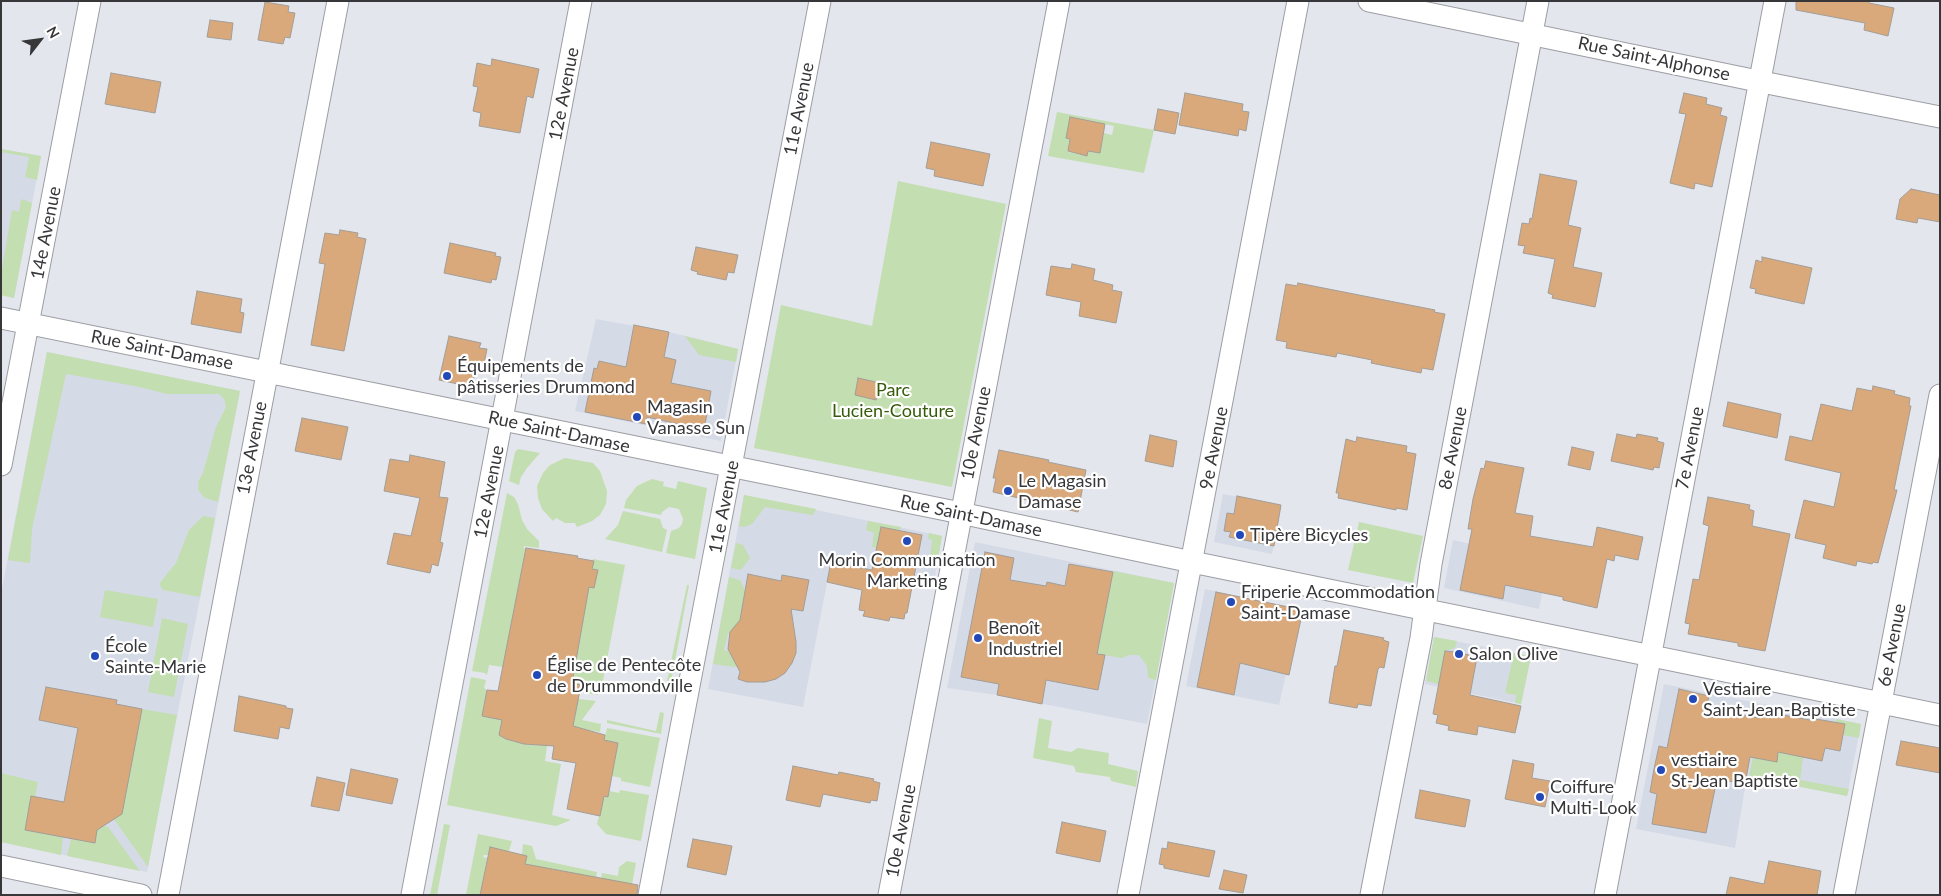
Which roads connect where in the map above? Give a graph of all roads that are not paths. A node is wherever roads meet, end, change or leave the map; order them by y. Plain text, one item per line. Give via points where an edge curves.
1 (90, 1) edge
2 (338, 1) edge
3 (581, 1) edge
4 (820, 1) edge
5 (1059, 1) edge
6 (1298, 1) edge
7 (1369, 1) edge
8 (1538, 1) edge
9 (1775, 1) edge
10 (1532, 34) junction
11 (1759, 81) junction
12 (1940, 116) edge
13 (1, 318) edge
14 (28, 324) junction
15 (267, 371) junction
16 (1940, 395) edge
17 (502, 420) junction
18 (1, 465) edge
19 (731, 467) junction
20 (961, 513) junction
21 (1192, 562) junction
22 (1424, 609) junction
23 (1651, 656) junction
24 (1881, 704) junction
25 (1940, 715) edge
26 (1, 866) edge
27 (141, 895) edge
28 (168, 895) edge
29 (412, 895) edge
30 (649, 895) edge
31 (889, 895) edge
32 (1128, 895) edge
33 (1371, 895) edge
34 (1605, 895) edge
35 (1844, 895) edge

1 - 14 street, 14e Avenue
2 - 15 street, 13e Avenue
3 - 17 street, 12e Avenue
4 - 19 street, 11e Avenue
5 - 20 street, 10e Avenue
6 - 21 street, 9e Avenue
7 - 10 street, Rue Saint-Alphonse
8 - 10 street, 8e Avenue
9 - 11 street, 7e Avenue
10 - 11 street, Rue Saint-Alphonse
10 - 22 street, 8e Avenue
11 - 12 street, Rue Saint-Alphonse
11 - 23 street, 7e Avenue
13 - 14 street, Rue Saint-Damase
14 - 15 street, Rue Saint-Damase
14 - 18 street, 14e Avenue
15 - 17 street, Rue Saint-Damase
15 - 28 street, 13e Avenue
16 - 24 street, 6e Avenue
17 - 19 street, Rue Saint-Damase
17 - 29 street, 12e Avenue
19 - 20 street, Rue Saint-Damase
19 - 30 street, 11e Avenue
20 - 21 street, Rue Saint-Damase
20 - 31 street, 10e Avenue
21 - 22 street, Rue Saint-Damase
21 - 32 street, 9e Avenue
22 - 23 street, Rue Saint-Damase
22 - 33 street, 8e Avenue
23 - 24 street, Rue Saint-Damase
23 - 34 street, 7e Avenue
24 - 25 street, Rue Saint-Damase
24 - 35 street, 6e Avenue
26 - 27 street

